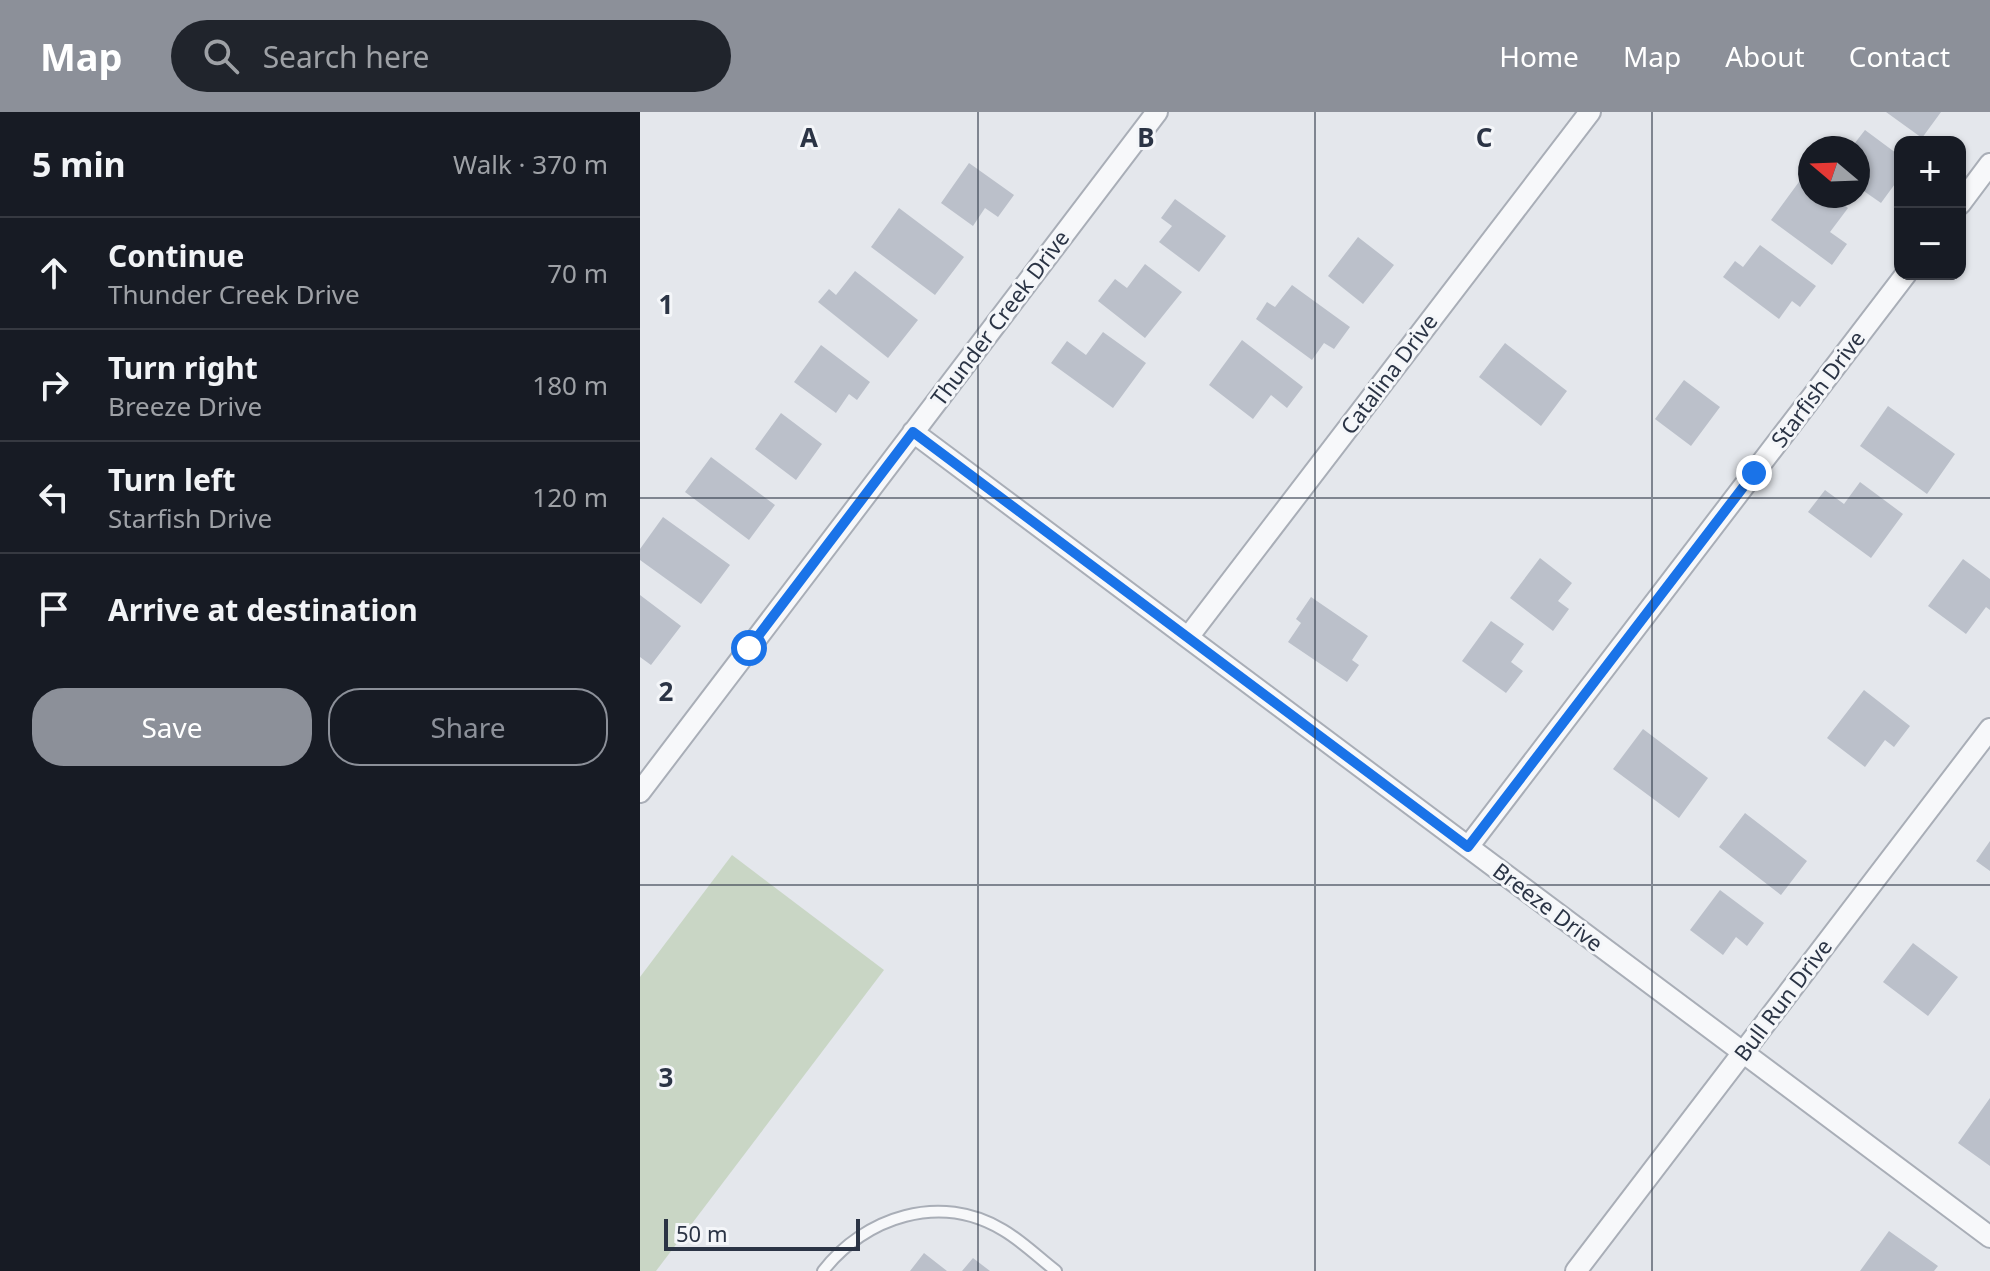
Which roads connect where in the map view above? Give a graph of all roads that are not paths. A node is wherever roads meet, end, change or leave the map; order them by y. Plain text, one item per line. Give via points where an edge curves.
1 (1157, 112) edge
2 (1590, 112) edge
3 (1990, 164) edge
4 (1966, 196) edge
5 (1901, 280) edge
6 (913, 432) junction
7 (1189, 636) junction
8 (1990, 729) edge
9 (640, 792) edge
10 (1468, 847) junction
11 (1744, 1053) junction
12 (1990, 1237) edge
13 (823, 1271) edge
14 (1056, 1271) edge
15 (1576, 1271) edge

1 - 6 street, Thunder Creek Drive
2 - 7 street, Catalina Drive
3 - 4 street
5 - 10 street, Starfish Drive
6 - 7 street, Breeze Drive
6 - 9 street, Thunder Creek Drive
7 - 10 street, Breeze Drive
8 - 11 street, Bull Run Drive
10 - 11 street, Breeze Drive
11 - 12 street, Breeze Drive
11 - 15 street, Bull Run Drive
13 - 14 lane via 841,1248 871,1228 904,1214 951,1213 1002,1229

